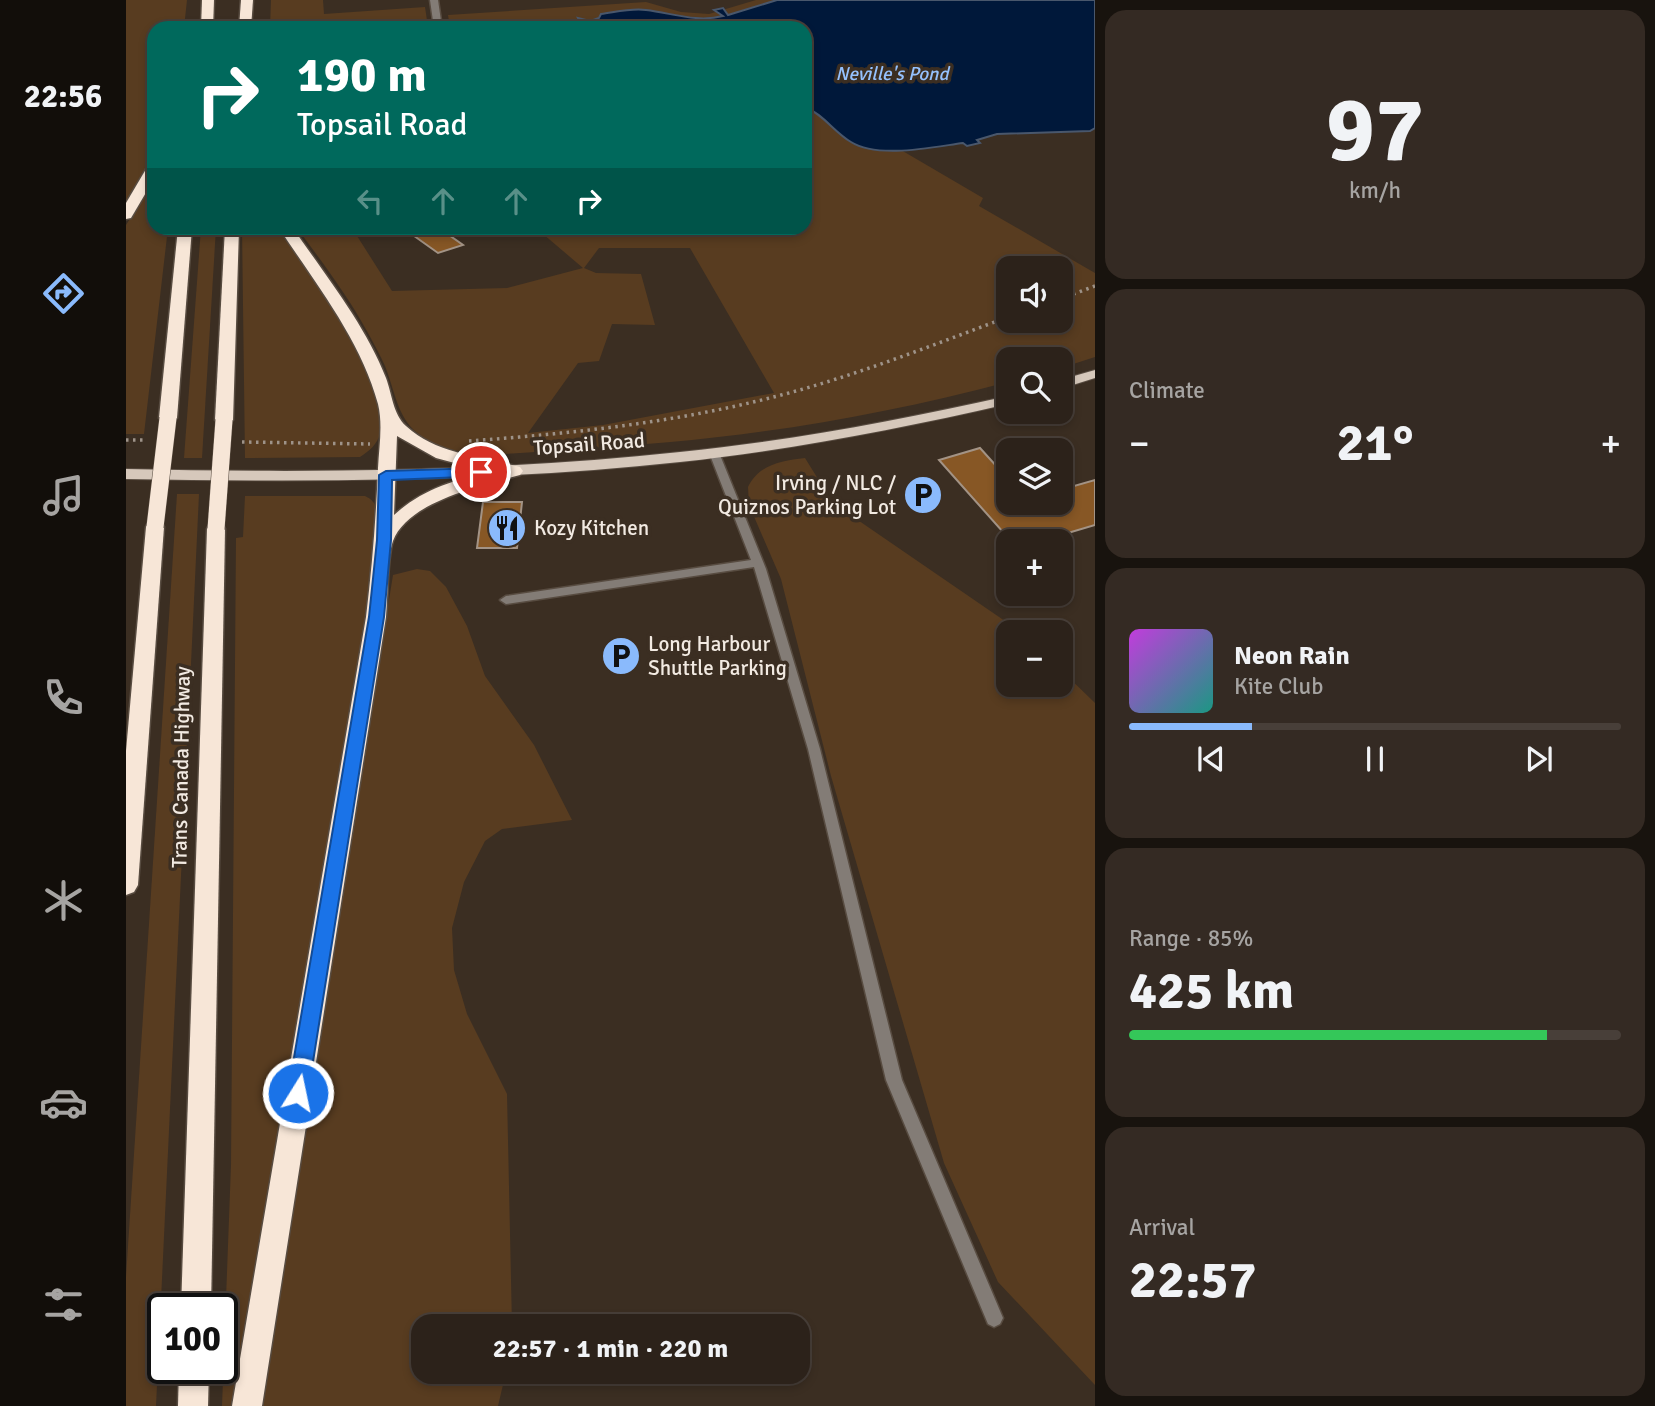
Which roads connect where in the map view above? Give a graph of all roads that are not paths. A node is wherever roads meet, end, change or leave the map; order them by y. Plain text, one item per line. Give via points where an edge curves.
1 (197, 0) edge
2 (434, 0) edge
3 (248, 4) edge
4 (206, 18) edge
5 (258, 21) edge
6 (437, 21) edge
7 (147, 179) edge
8 (126, 215) edge
9 (184, 235) edge
10 (232, 235) edge
11 (290, 235) edge
12 (1095, 374) edge
13 (1073, 381) edge
14 (996, 403) edge
15 (388, 416) junction
16 (715, 454) junction
17 (513, 471) junction
18 (126, 474) edge
19 (386, 475) junction
20 (384, 540) junction
21 (757, 563) junction
22 (506, 600) dead end
23 (126, 884) edge
24 (196, 1293) edge
25 (994, 1318) dead end
26 (194, 1384) edge
27 (193, 1406) edge
28 (247, 1406) edge

1 - 4 highway via 197,8
2 - 6 street
3 - 5 highway
7 - 8 highway
9 - 23 highway, Trans Canada Highway, bridge
10 - 24 highway, Trans Canada Highway, bridge via 216,529
11 - 15 highway via 364,351 377,376
12 - 13 main road
14 - 16 main road, Topsail Road via 857,433
15 - 17 highway via 419,444
15 - 19 highway
16 - 17 main road, Topsail Road
16 - 21 lane
17 - 19 main road, Topsail Road
17 - 20 highway via 419,502 399,518
18 - 19 main road, Topsail Road
19 - 20 highway
20 - 28 highway via 372,644
21 - 22 lane
21 - 25 lane via 814,749 894,1080
26 - 27 highway

